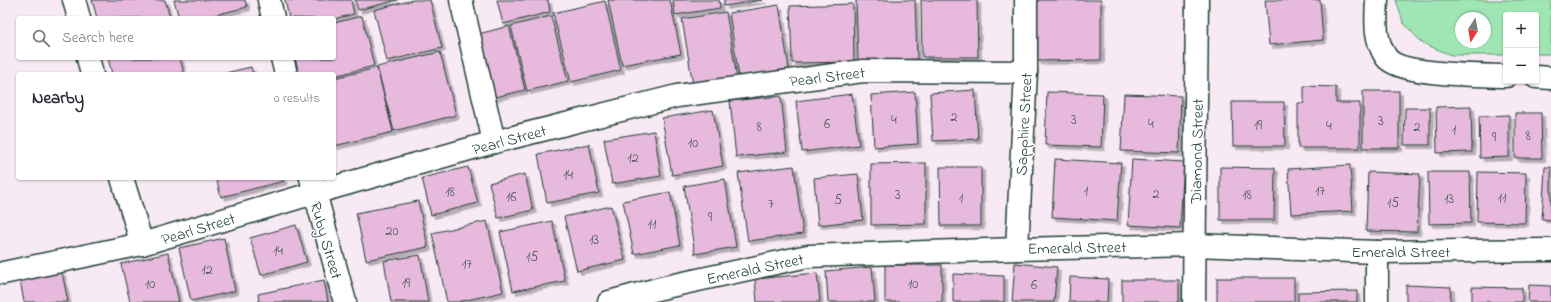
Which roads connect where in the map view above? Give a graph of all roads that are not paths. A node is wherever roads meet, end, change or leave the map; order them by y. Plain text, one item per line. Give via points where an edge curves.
1 (74, 0) edge
2 (269, 0) edge
3 (461, 0) edge
4 (1026, 0) edge
5 (1197, 0) edge
6 (1377, 0) edge
7 (78, 16) edge
8 (273, 16) edge
9 (88, 60) edge
10 (282, 60) edge
11 (92, 72) edge
12 (286, 72) edge
13 (1026, 72) junction
14 (1503, 76) edge
15 (1539, 77) edge
16 (1551, 78) edge
17 (494, 142) junction
18 (123, 180) edge
19 (312, 186) edge
20 (142, 244) junction
21 (1195, 245) junction
22 (1017, 249) junction
23 (1551, 250) edge
24 (1377, 252) junction
25 (3, 274) dead end
26 (344, 302) edge
27 (609, 302) edge
28 (1194, 302) edge
29 (1377, 302) edge

1 - 7 street
2 - 8 street
3 - 17 street
4 - 13 street, Sapphire Street
5 - 21 street, Diamond Street
6 - 14 street via 1376,34 1387,58 1404,67 1438,73
9 - 11 street
10 - 12 street
13 - 17 street, Pearl Street via 864,71 747,86 677,96
13 - 22 street, Sapphire Street
15 - 16 street
17 - 19 street, Pearl Street
18 - 20 street
19 - 20 street, Pearl Street
19 - 26 street, Ruby Street
20 - 25 street, Pearl Street
21 - 22 street, Emerald Street
21 - 24 street, Emerald Street
21 - 28 street, Diamond Street
22 - 27 street, Emerald Street via 808,256
23 - 24 street, Emerald Street
24 - 29 street

